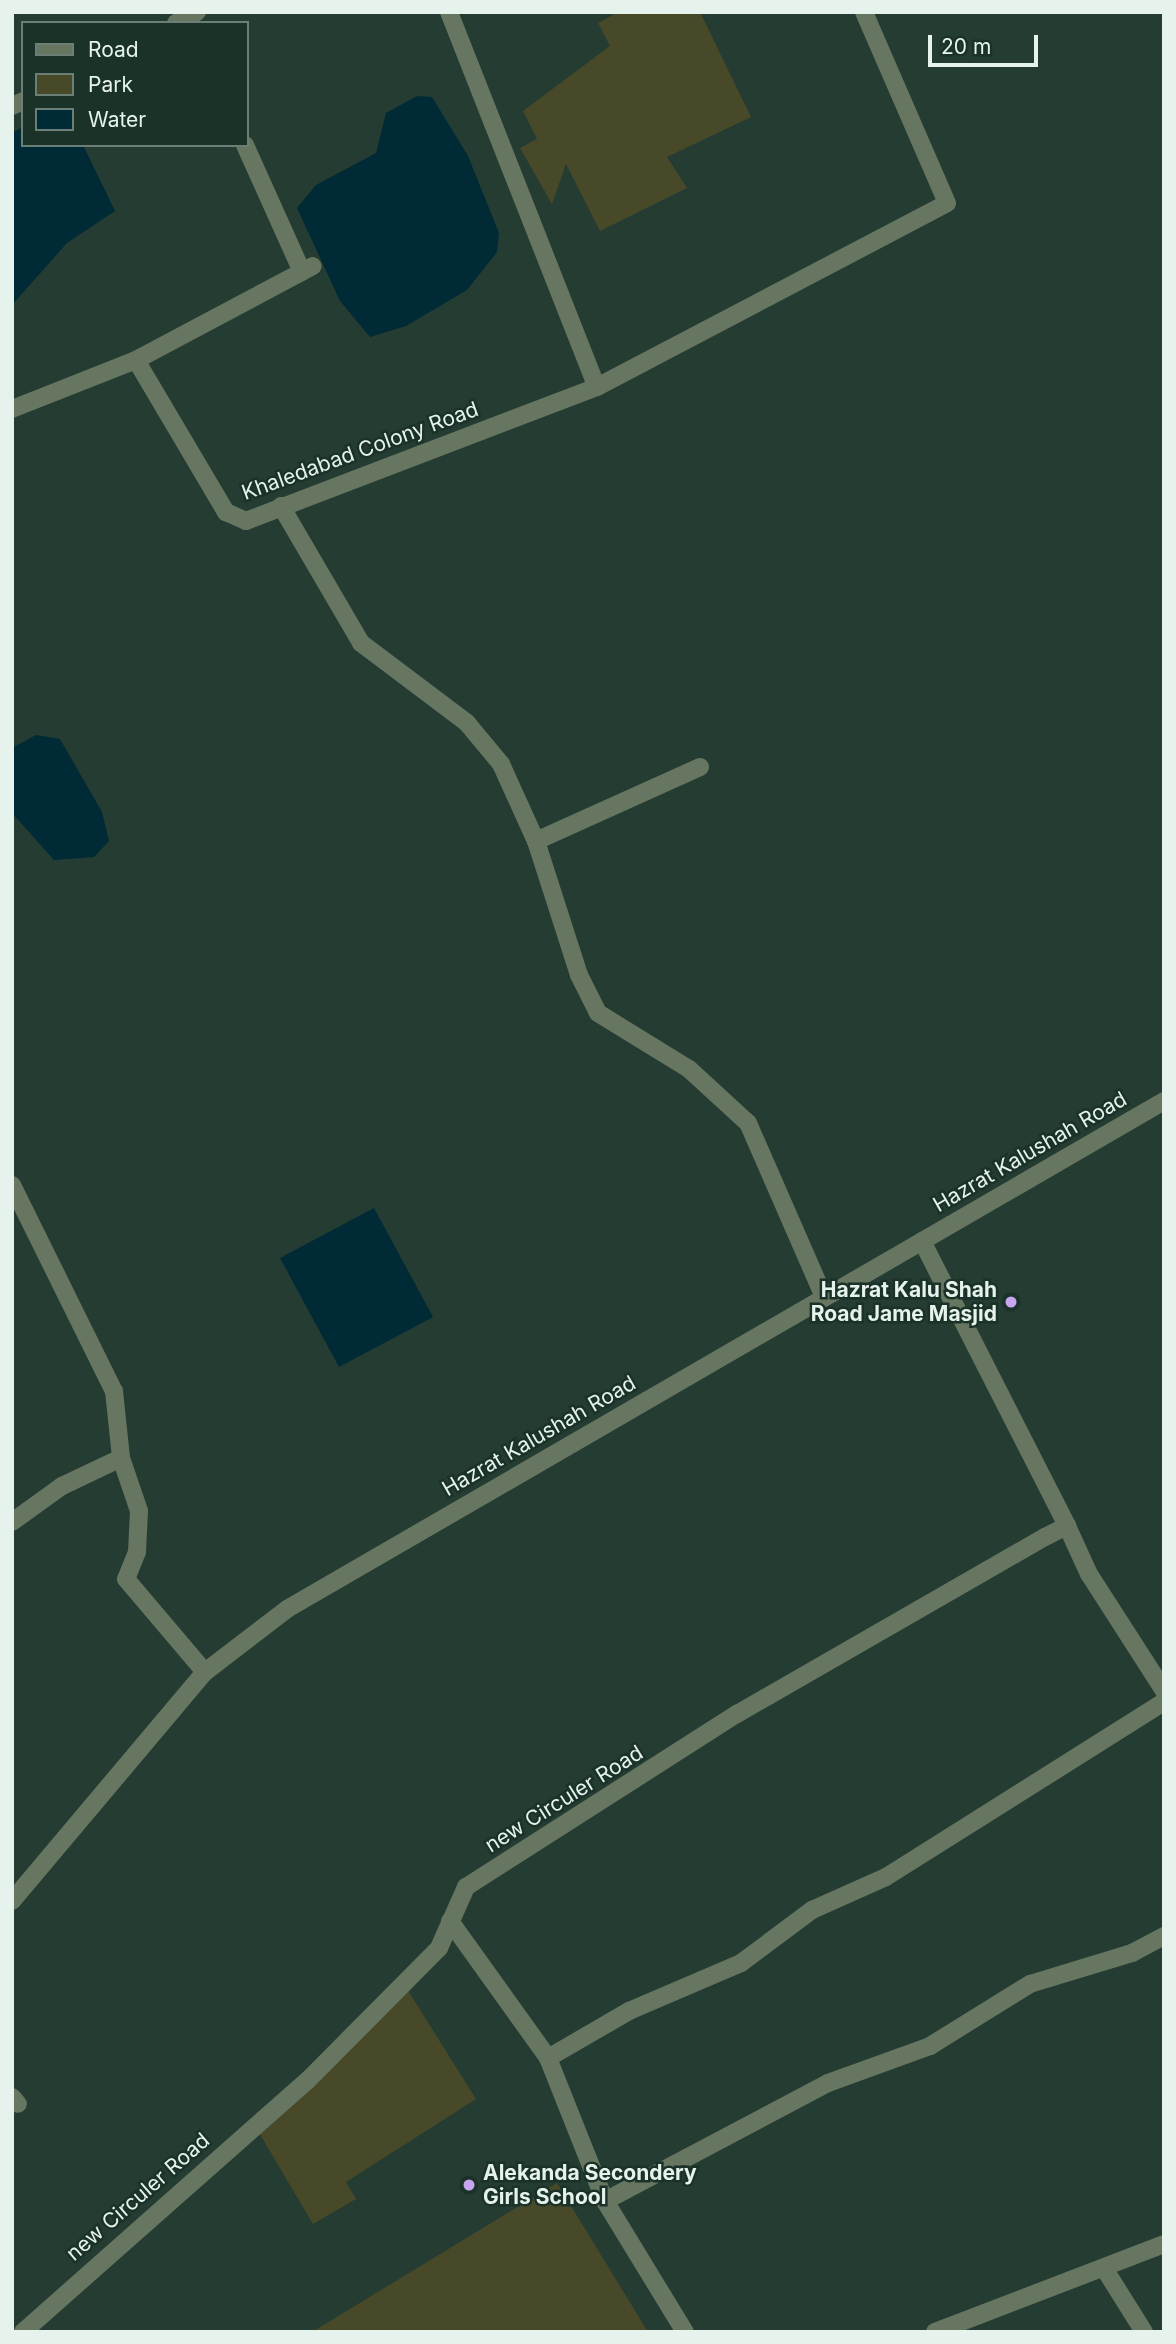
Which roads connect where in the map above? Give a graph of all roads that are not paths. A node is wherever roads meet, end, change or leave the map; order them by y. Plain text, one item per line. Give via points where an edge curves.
1 (197, 12) edge
2 (449, 12) edge
3 (864, 12) edge
4 (180, 21) edge
5 (247, 147) edge
6 (136, 360) junction
7 (597, 387) junction
8 (12, 409) edge
9 (281, 506) junction
10 (701, 767) dead end
11 (537, 841) junction
12 (1164, 1101) edge
13 (12, 1185) edge
14 (922, 1241) junction
15 (824, 1297) junction
16 (121, 1458) junction
17 (12, 1522) edge
18 (1067, 1526) junction
19 (205, 1672) junction
20 (1164, 1691) edge
21 (1164, 1702) edge
22 (12, 1902) edge
23 (450, 1921) junction
24 (1164, 1936) edge
25 (548, 2058) junction
26 (605, 2201) junction
27 (1164, 2244) edge
28 (1104, 2268) junction
29 (23, 2332) edge
30 (685, 2332) edge
31 (935, 2332) edge
32 (1144, 2332) edge

1 - 4 street
2 - 7 street
3 - 7 street, Khaledabad Colony Road via 947,203
5 - 6 street via 308,269
6 - 8 street
6 - 9 street, Khaledabad Colony Road via 226,512 246,521
7 - 9 street, Khaledabad Colony Road
9 - 11 street via 360,643 467,723 502,764
10 - 11 street
11 - 15 street via 579,975 598,1013 689,1069 748,1123
12 - 14 street, Hazrat Kalushah Road
13 - 16 street via 114,1391
14 - 15 street, Hazrat Kalushah Road
14 - 18 street
15 - 19 street, Hazrat Kalushah Road via 287,1609
16 - 17 street via 62,1486
16 - 19 street via 139,1511 137,1552 126,1579
18 - 20 street via 1089,1574
18 - 23 street, new Circuler Road via 737,1714 466,1887
19 - 22 street, Hazrat Kalushah Road
21 - 25 street via 897,1871 812,1910 741,1963 629,2011
23 - 25 street
23 - 29 street, new Circuler Road via 439,1948 308,2080
24 - 26 street via 1132,1953 1030,1984 930,2046 828,2084
25 - 26 street
26 - 30 street
27 - 28 street
28 - 31 street
28 - 32 street

